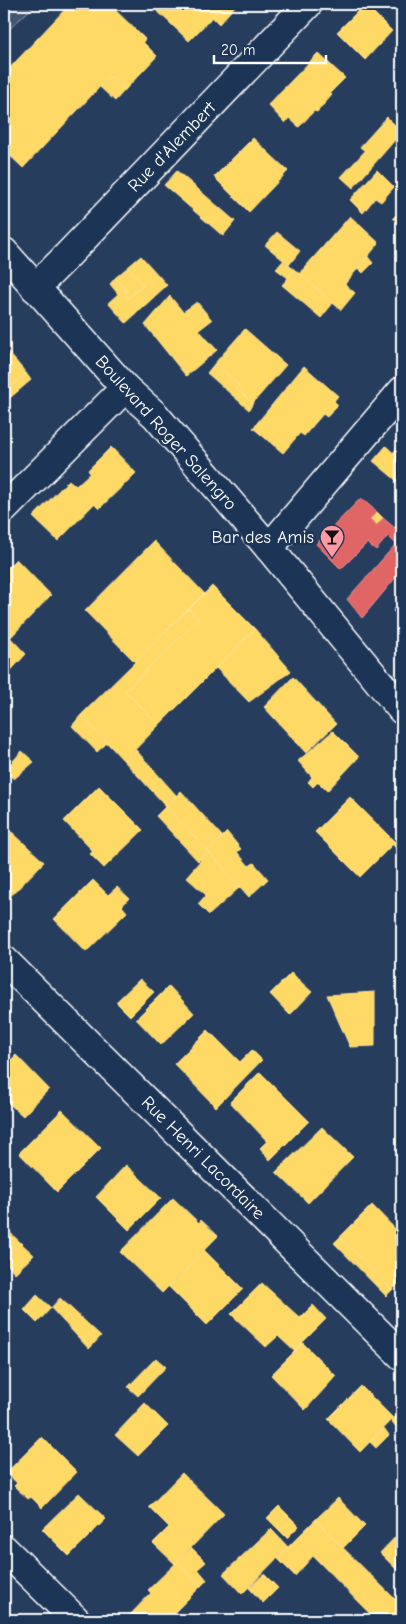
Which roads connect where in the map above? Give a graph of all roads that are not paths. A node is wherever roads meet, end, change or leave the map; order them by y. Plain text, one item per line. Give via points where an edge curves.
1 (308, 4) edge
2 (4, 252) edge
3 (35, 288) junction
4 (125, 388) junction
5 (402, 391) edge
6 (4, 509) edge
7 (269, 548) junction
8 (402, 710) edge
9 (4, 960) edge
10 (402, 1356) edge
11 (4, 1549) edge
12 (76, 1620) edge

1 - 3 street, Rue d'Alembert
2 - 3 street, Boulevard Roger Salengro
3 - 4 street, Boulevard Roger Salengro
4 - 6 street
4 - 7 street, Boulevard Roger Salengro via 155,415
5 - 7 street
7 - 8 street, Boulevard Roger Salengro
9 - 10 street, Rue Henri Lacordaire
11 - 12 street

